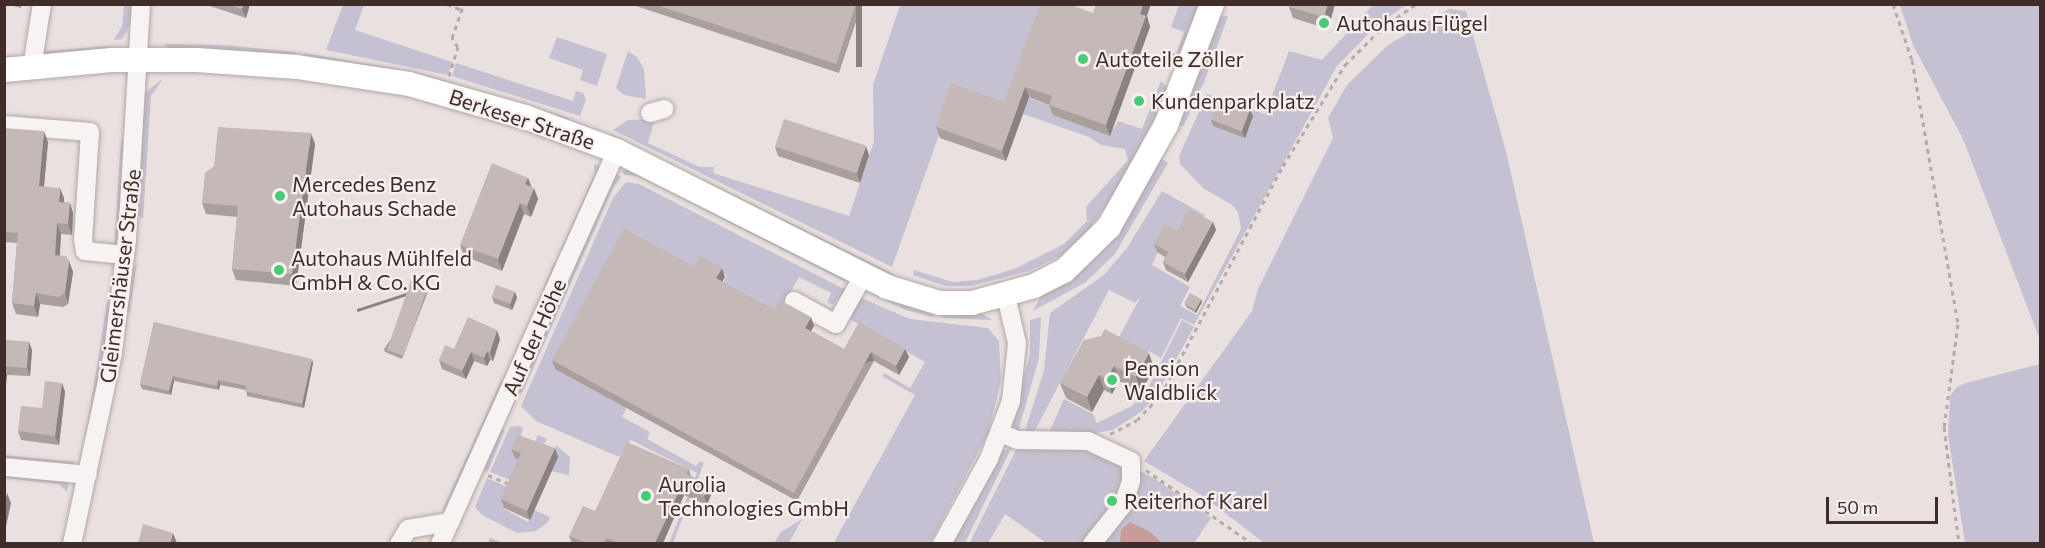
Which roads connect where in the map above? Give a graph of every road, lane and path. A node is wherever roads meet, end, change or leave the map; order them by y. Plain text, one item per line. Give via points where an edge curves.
1 (42, 4) edge
2 (141, 4) edge
3 (447, 4) edge
4 (464, 4) edge
5 (1212, 4) edge
6 (1416, 4) edge
7 (1893, 4) edge
8 (462, 10) junction
9 (138, 60) junction
10 (32, 67) junction
11 (4, 70) edge
12 (449, 78) dead end
13 (4, 125) edge
14 (617, 151) junction
15 (125, 255) junction
16 (863, 276) junction
17 (1006, 296) junction
18 (794, 301) dead end
19 (1000, 433) junction
20 (1088, 441) junction
21 (1131, 461) junction
22 (4, 467) edge
23 (475, 469) junction
24 (88, 476) junction
25 (514, 485) edge
26 (450, 522) junction
27 (72, 543) edge
28 (399, 543) edge
29 (440, 543) edge
30 (942, 543) edge
31 (1092, 543) edge
32 (1253, 543) edge
33 (1959, 543) edge

1 - 10 street
2 - 9 street, Gleimershäuser Straße
3 - 8 path
4 - 8 path
5 - 17 main road, Berkeser Straße via 1175,106 1109,227 1064,271
6 - 20 path via 1363,45 1332,84 1283,166 1161,395 1123,430
7 - 33 path via 1912,60 1958,324 1944,427
8 - 12 path via 452,38 458,47
9 - 10 main road, Berkeser Straße
9 - 14 main road, Berkeser Straße via 263,64 409,84 515,113
9 - 15 street, Gleimershäuser Straße
10 - 11 main road, Berkeser Straße
13 - 15 street via 90,132 85,251
14 - 16 main road, Berkeser Straße
14 - 23 street, Auf der Höhe
15 - 24 street, Gleimershäuser Straße via 113,352
16 - 17 main road, Berkeser Straße via 940,303 972,303
16 - 18 street via 836,324
17 - 19 street via 1015,322 1017,363
19 - 20 street via 1017,440
19 - 30 street
20 - 21 street
21 - 31 street via 1131,481 1123,505
21 - 32 path
22 - 24 street
23 - 25 path
23 - 26 street, Auf der Höhe
24 - 27 street, Gleimershäuser Straße
26 - 28 street via 408,529
26 - 29 street, Auf der Höhe

